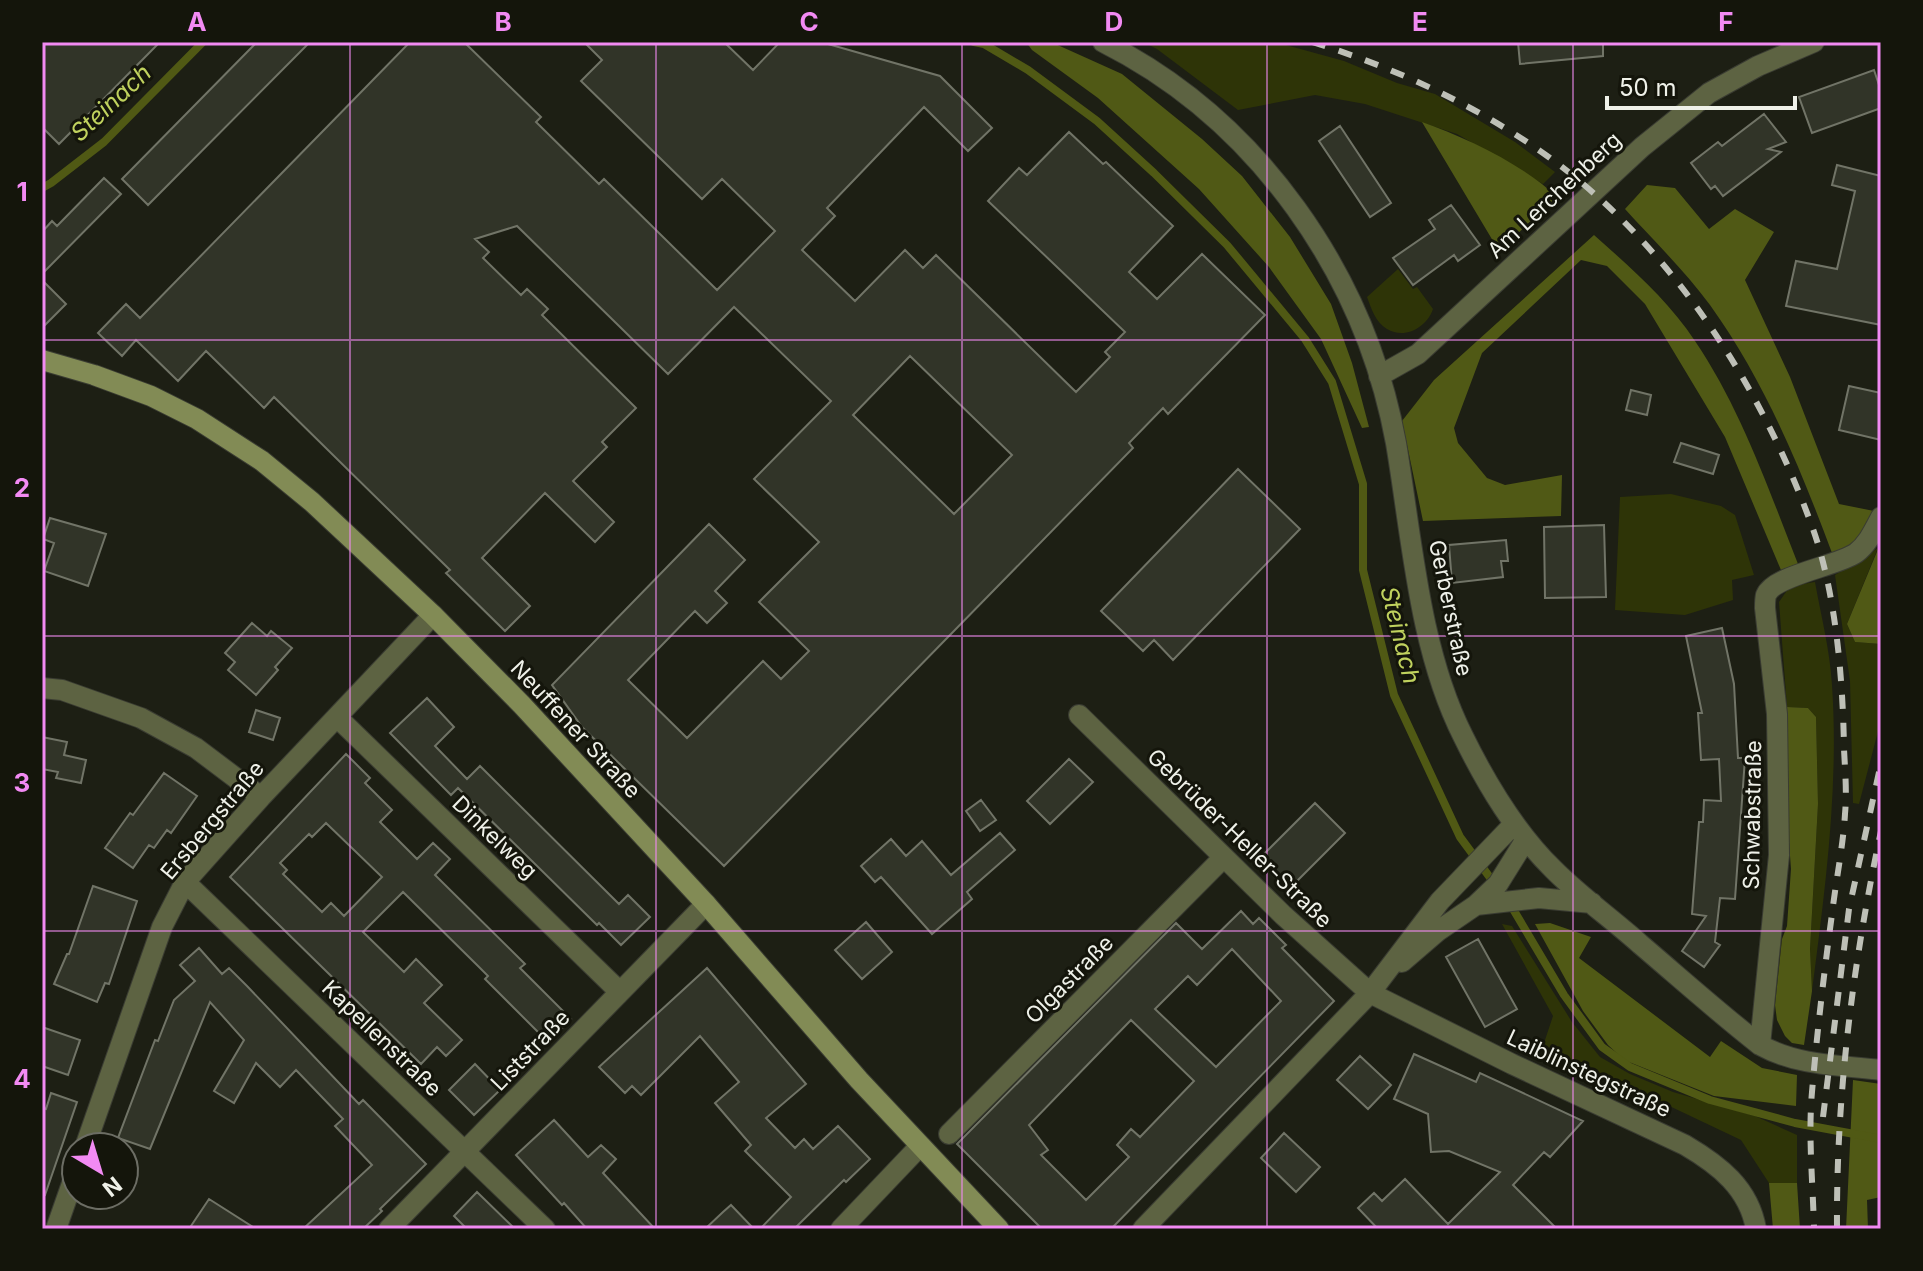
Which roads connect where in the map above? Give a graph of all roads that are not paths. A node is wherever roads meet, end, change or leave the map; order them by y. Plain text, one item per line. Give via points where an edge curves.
1 (1103, 42) edge
2 (1814, 42) edge
3 (42, 360) edge
4 (1379, 376) junction
5 (1881, 517) edge
6 (433, 615) junction
7 (42, 688) edge
8 (1079, 715) dead end
9 (337, 717) junction
10 (261, 797) junction
11 (1520, 832) junction
12 (1224, 857) junction
13 (185, 882) junction
14 (1592, 903) junction
15 (706, 904) junction
16 (1476, 905) junction
17 (1375, 986) junction
18 (620, 992) junction
19 (1760, 1045) junction
20 (1881, 1070) edge
21 (91, 1131) edge
22 (949, 1134) dead end
23 (920, 1146) junction
24 (465, 1151) junction
25 (389, 1229) edge
26 (545, 1229) edge
27 (841, 1229) edge
28 (999, 1229) edge
29 (1143, 1229) edge
30 (1756, 1229) edge

1 - 4 street, Gerberstraße via 1169,82 1262,164 1298,209 1331,264
2 - 4 street, Am Lerchenberg via 1709,93 1642,147 1418,354
3 - 6 main road, Neuffener Straße via 151,396 262,461
4 - 11 street, Gerberstraße via 1441,682 1489,786
5 - 19 street, Schwabstraße via 1855,554 1766,595 1777,714 1779,855
6 - 9 street, Ersbergstraße
6 - 15 main road, Neuffener Straße
7 - 10 street via 141,718 196,748
8 - 12 street, Gebrüder-Heller-Straße
9 - 10 street, Ersbergstraße
9 - 18 street, Dinkelweg
10 - 13 street, Ersbergstraße
11 - 14 street, Gerberstraße
11 - 16 street via 1510,868
11 - 17 street via 1494,847 1458,883
12 - 17 street, Gebrüder-Heller-Straße via 1283,915
12 - 22 street, Olgastraße
13 - 21 street, Ersbergstraße via 162,927
13 - 24 street, Kapellenstraße
14 - 16 street via 1539,898
14 - 19 street, Gerberstraße
15 - 18 street, Liststraße
15 - 23 main road, Neuffener Straße
16 - 17 street
17 - 29 street
17 - 30 street, Laiblinstegstraße via 1512,1064 1712,1161 1748,1202
18 - 24 street, Liststraße
19 - 20 street, Gerberstraße via 1798,1061
23 - 27 street
23 - 28 main road, Neuffener Straße
24 - 25 street, Liststraße
24 - 26 street, Kapellenstraße

